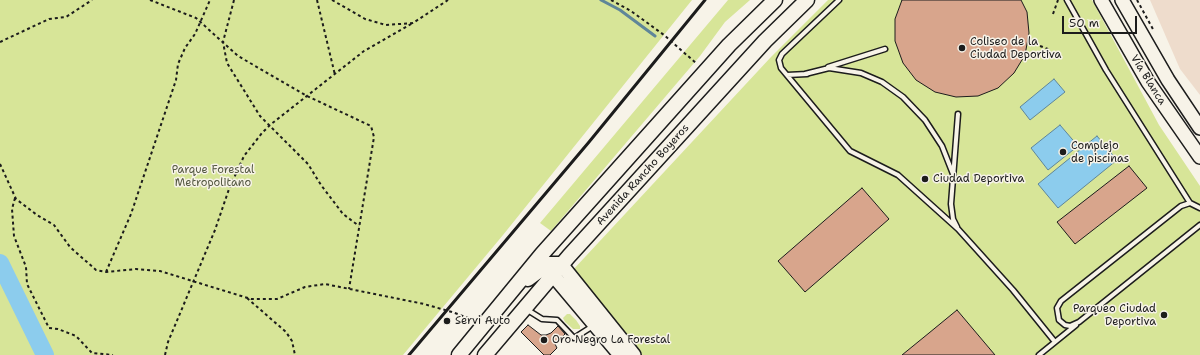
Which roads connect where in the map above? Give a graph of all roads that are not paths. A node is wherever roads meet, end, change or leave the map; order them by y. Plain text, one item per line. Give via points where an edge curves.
1 (775, 0) edge
2 (807, 0) edge
3 (839, 0) edge
4 (1067, 0) edge
5 (1101, 0) edge
6 (1122, 0) edge
7 (885, 49) dead end
8 (805, 74) junction
9 (787, 75) junction
10 (958, 114) dead end
11 (1200, 128) edge
12 (1200, 157) edge
13 (953, 174) junction
14 (1190, 203) junction
15 (1200, 208) edge
16 (567, 225) junction
17 (1200, 225) edge
18 (958, 229) junction
19 (559, 266) junction
20 (509, 294) junction
21 (524, 308) junction
22 (1079, 322) junction
23 (595, 325) junction
24 (1055, 342) junction
25 (459, 355) edge
26 (485, 355) edge
27 (620, 355) edge
28 (634, 355) edge
29 (1039, 355) edge

1 - 16 highway, Avenida Rancho Boyeros via 729,45
2 - 19 highway, Avenida Rancho Boyeros via 765,41
3 - 9 lane via 782,54 781,68
4 - 14 lane via 1106,70
5 - 12 main road, Vía Blanca via 1148,82
6 - 11 main road, Vía Blanca via 1168,80
7 - 8 lane
8 - 9 lane
8 - 13 lane via 829,68 861,73 882,82 903,97 925,120 942,146
9 - 18 lane via 850,151 898,175
10 - 13 lane
13 - 18 lane via 951,204 953,219
14 - 15 lane
14 - 22 lane via 1181,206 1058,304 1057,316 1062,323 1070,326
16 - 19 highway via 550,250
16 - 20 highway, Avenida Rancho Boyeros
17 - 22 lane
18 - 24 lane via 1013,290
19 - 20 highway
19 - 21 highway, Avenida Rancho Boyeros
19 - 23 main road
19 - 28 main road
20 - 25 highway, Avenida Rancho Boyeros
21 - 23 lane via 542,319 557,320 574,338
21 - 26 highway, Avenida Rancho Boyeros
22 - 24 lane
23 - 27 main road
24 - 29 lane

